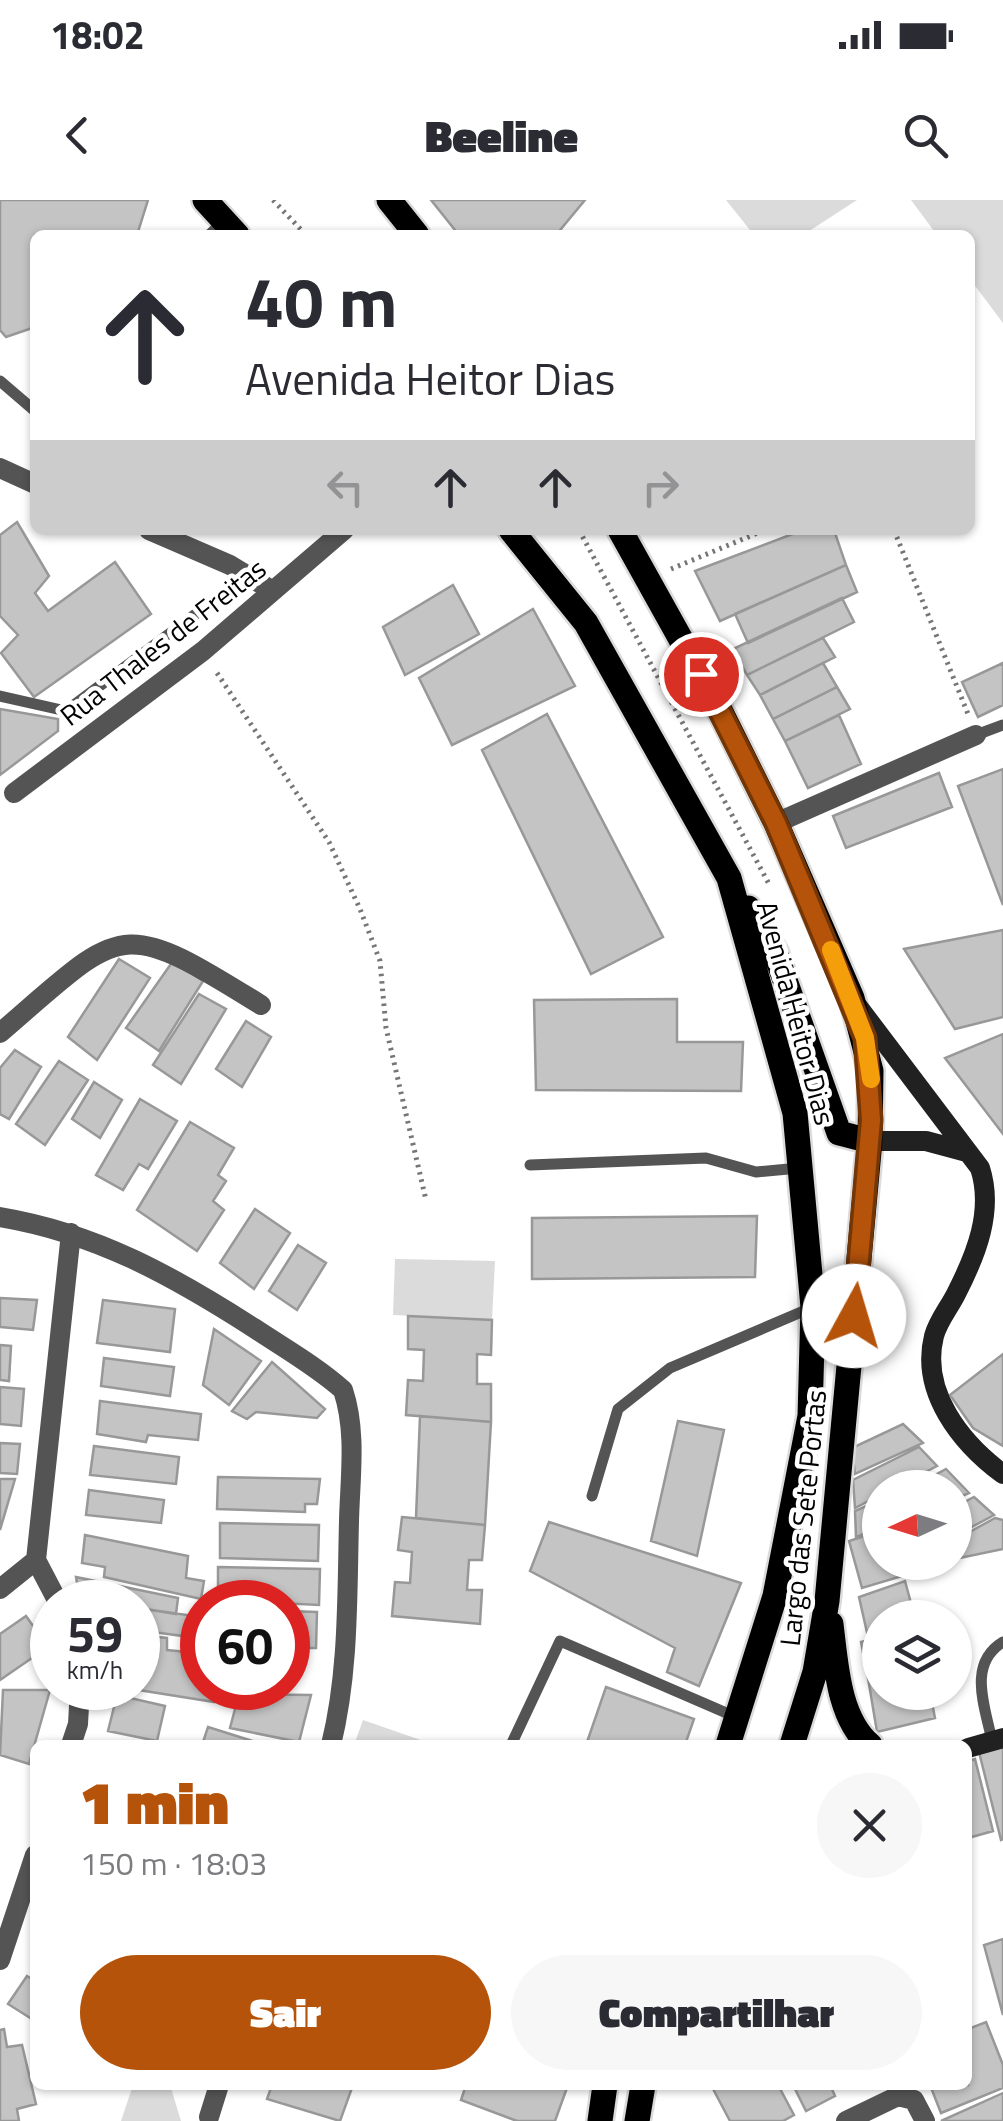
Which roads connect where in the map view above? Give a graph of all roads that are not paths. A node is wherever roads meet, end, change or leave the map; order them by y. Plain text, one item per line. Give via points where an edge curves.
1 (205, 200) edge
2 (388, 200) edge
3 (223, 230) edge
4 (413, 230) edge
5 (0, 382) edge
6 (30, 407) edge
7 (0, 468) edge
8 (30, 482) edge
9 (164, 535) edge
10 (338, 535) edge
11 (515, 535) edge
12 (623, 535) edge
13 (248, 575) junction
14 (273, 591) junction
15 (0, 696) edge
16 (1003, 725) edge
17 (976, 735) joint
18 (14, 793) dead end
19 (776, 823) junction
20 (730, 878) junction
21 (852, 998) junction
22 (261, 1005) dead end
23 (0, 1033) edge
24 (870, 1140) junction
25 (968, 1152) junction
26 (530, 1166) dead end
27 (803, 1168) junction
28 (0, 1217) edge
29 (71, 1232) junction
30 (813, 1307) junction
31 (1003, 1474) edge
32 (592, 1496) dead end
33 (36, 1560) junction
34 (46, 1580) edge
35 (0, 1589) edge
36 (828, 1601) junction
37 (1003, 1642) edge
38 (77, 1710) edge
39 (738, 1718) junction
40 (796, 1733) edge
41 (998, 1739) edge
42 (72, 1740) edge
43 (332, 1740) edge
44 (513, 1740) edge
45 (730, 1740) edge
46 (866, 1740) edge
47 (972, 1747) edge
48 (30, 1869) edge
49 (0, 1960) edge
50 (218, 2090) edge
51 (604, 2090) edge
52 (642, 2090) edge
53 (209, 2116) dead end
54 (600, 2121) edge
55 (637, 2121) edge
56 (846, 2121) edge
57 (925, 2121) edge

1 - 3 main road
2 - 4 main road
5 - 6 lane
7 - 8 street
9 - 13 street
10 - 14 street, Rua Thales de Freitas
11 - 20 main road, Avenida Heitor Dias via 586,623
12 - 19 main road, Avenida Heitor Dias
13 - 14 street
13 - 15 lane via 66,711
14 - 18 street, Rua Thales de Freitas
16 - 17 lane
17 - 19 street
19 - 21 main road, Avenida Heitor Dias
20 - 24 main road via 776,952 839,1133
20 - 27 main road, Avenida Heitor Dias via 787,1072
21 - 24 main road, Avenida Heitor Dias via 871,1071
21 - 25 street
22 - 23 street via 169,950 129,942 91,954
24 - 25 street via 926,1141
24 - 36 main road, Largo das Sete Portas
25 - 31 street via 980,1168 986,1206 971,1263 934,1336 934,1381 953,1425
26 - 27 lane via 706,1158 756,1172
27 - 30 main road, Avenida Heitor Dias
28 - 29 street
29 - 33 street
29 - 43 street via 174,1278 343,1390 352,1438 347,1611
30 - 32 lane via 670,1368 618,1409
30 - 39 main road, Avenida Heitor Dias via 802,1471 775,1596
33 - 34 street
33 - 35 street
36 - 40 main road, Largo das Sete Portas
36 - 46 main road via 839,1683
37 - 41 lane via 981,1666
38 - 42 street
39 - 44 lane via 560,1641
39 - 45 main road, Avenida Heitor Dias
41 - 47 street
48 - 49 street
50 - 53 street
51 - 54 main road
52 - 55 main road
56 - 57 street via 898,2096 914,2100

